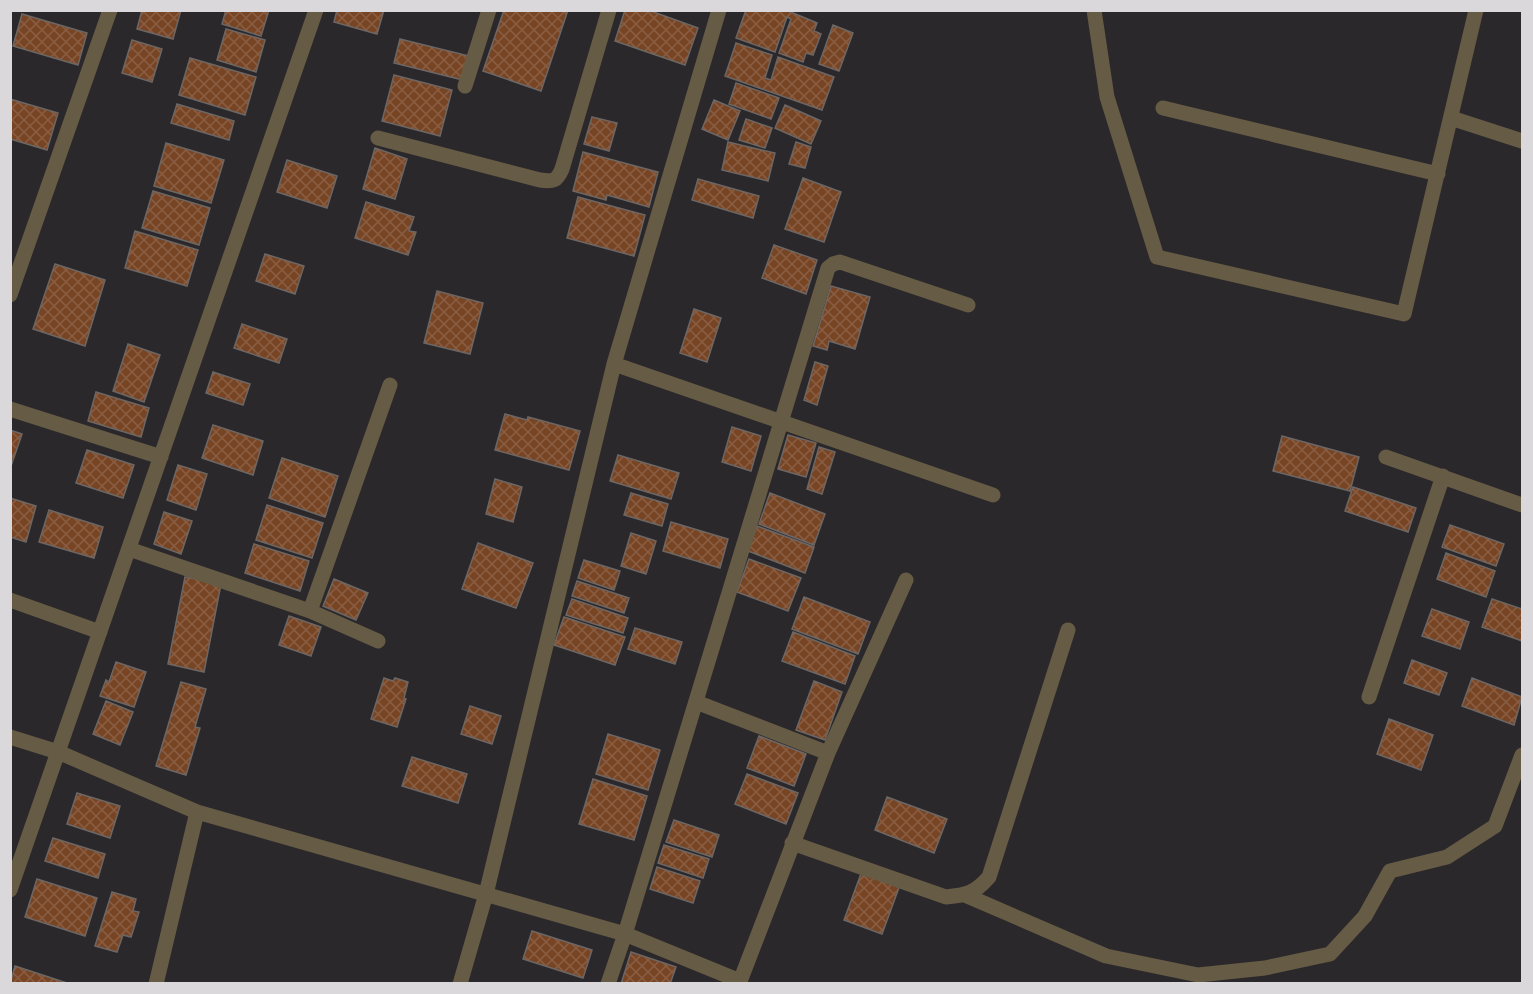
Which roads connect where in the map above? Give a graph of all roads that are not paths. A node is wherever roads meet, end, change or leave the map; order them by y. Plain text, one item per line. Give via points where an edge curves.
1 (110, 10) edge
2 (316, 10) edge
3 (489, 10) edge
4 (609, 10) edge
5 (718, 10) edge
6 (1094, 10) edge
7 (1476, 10) edge
8 (465, 86) dead end
9 (1163, 108) dead end
10 (1451, 118) junction
11 (378, 138) dead end
12 (1522, 141) edge
13 (1438, 174) junction
14 (10, 295) edge
15 (968, 305) dead end
16 (614, 364) junction
17 (390, 385) dead end
18 (10, 409) edge
19 (781, 422) junction
20 (161, 457) junction
21 (1386, 457) dead end
22 (1443, 476) junction
23 (993, 495) dead end
24 (1522, 505) edge
25 (129, 549) junction
26 (906, 580) dead end
27 (10, 600) edge
28 (310, 611) junction
29 (1068, 630) dead end
30 (100, 632) junction
31 (378, 641) dead end
32 (1369, 697) dead end
33 (696, 702) junction
34 (10, 737) edge
35 (58, 752) junction
36 (828, 753) junction
37 (1522, 755) edge
38 (197, 812) junction
39 (792, 843) junction
40 (10, 890) edge
41 (486, 894) junction
42 (965, 895) junction
43 (625, 934) junction
44 (740, 982) edge
45 (156, 984) edge
46 (460, 984) edge
47 (608, 984) edge

1 - 14 street
2 - 20 street
3 - 8 street
4 - 11 street via 557,179 540,180
5 - 16 street
6 - 13 street via 1107,97 1157,257 1404,314
7 - 10 street
9 - 13 street
10 - 12 street
10 - 13 street
15 - 19 street via 845,263 833,264 828,268
16 - 19 street
16 - 41 street
17 - 28 street
18 - 20 street
19 - 23 street
19 - 33 street
20 - 25 street
21 - 22 street
22 - 24 street
22 - 32 street
25 - 28 street
25 - 30 street
26 - 36 street
27 - 30 street
28 - 31 street
29 - 42 street via 989,878
30 - 35 street
33 - 36 street
33 - 43 street
34 - 35 street
35 - 38 street
35 - 40 street
36 - 39 street
37 - 42 street via 1495,826 1447,857 1390,871 1365,916 1330,954 1265,968 1198,975 1106,956
38 - 41 street
38 - 45 street
39 - 42 street via 946,897
39 - 44 street
41 - 43 street
41 - 46 street
43 - 44 street
43 - 47 street

